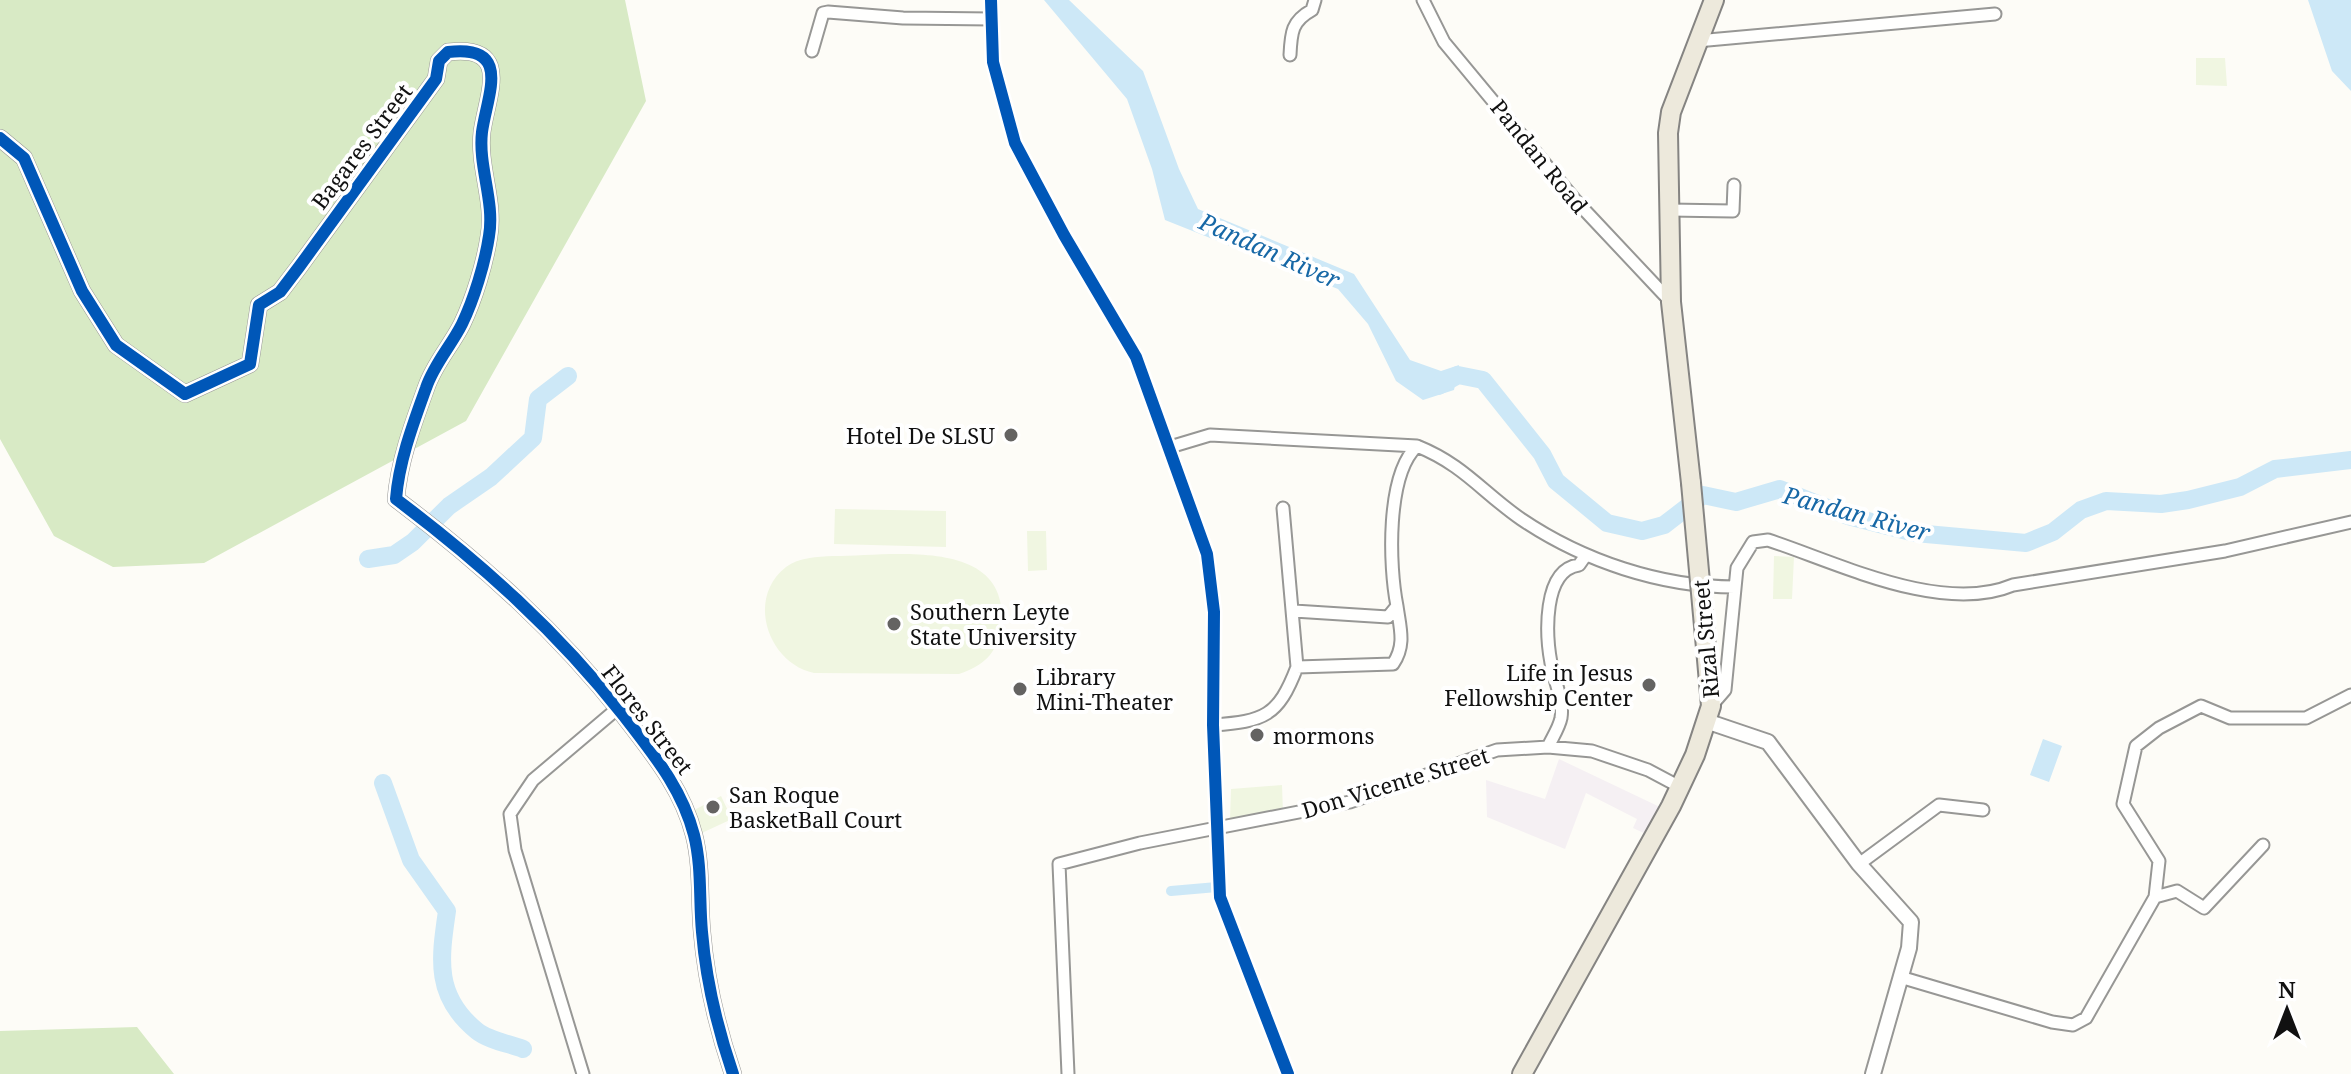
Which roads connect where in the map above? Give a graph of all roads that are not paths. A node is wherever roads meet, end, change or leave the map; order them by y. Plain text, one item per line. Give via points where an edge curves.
1 (991, 0) edge
2 (1315, 0) edge
3 (1423, 0) edge
4 (1714, 0) edge
5 (1995, 14) dead end
6 (992, 19) junction
7 (1697, 41) junction
8 (812, 51) dead end
9 (1290, 55) dead end
10 (0, 138) edge
11 (1734, 185) dead end
12 (1669, 210) junction
13 (1671, 302) junction
14 (1417, 446) junction
15 (1170, 447) junction
16 (1283, 508) dead end
17 (2351, 522) edge
18 (445, 537) joint
19 (1586, 555) junction
20 (1735, 587) junction
21 (1397, 606) junction
22 (1294, 611) junction
23 (1297, 667) junction
24 (2351, 695) edge
25 (618, 708) junction
26 (1709, 714) junction
27 (1213, 725) junction
28 (1548, 747) junction
29 (1680, 787) junction
30 (1983, 810) dead end
31 (1219, 828) junction
32 (2263, 845) dead end
33 (1859, 864) junction
34 (2155, 897) junction
35 (1900, 977) junction
36 (583, 1074) edge
37 (733, 1074) edge
38 (1068, 1074) edge
39 (1288, 1074) edge
40 (1522, 1074) edge
41 (1873, 1074) edge

1 - 6 street
2 - 9 street via 1291,31
3 - 13 street, Pandan Road via 1444,42 1576,201
4 - 7 main road, Rizal Street
5 - 7 street
6 - 8 street via 828,12 823,13
6 - 15 street via 993,62 1015,143 1136,357
7 - 12 main road, Rizal Street via 1671,112
10 - 18 street, Bagares Street via 24,158 82,291 116,345 185,394 250,364 259,305 280,292 299,267 436,79 439,61 448,52 464,50 483,56 493,86 481,154 489,235 463,322 426,387 399,464 396,499
11 - 12 street via 1733,211
12 - 13 main road, Rizal Street
13 - 26 main road, Rizal Street, bridge
14 - 15 street via 1210,435
14 - 19 street via 1448,458 1522,519
14 - 21 street via 1403,468 1392,504
15 - 27 street via 1207,554 1214,612
16 - 22 street
17 - 20 street via 2225,551 2013,585 1992,594 1927,593 1768,540 1753,542 1743,553
18 - 25 street, Flores Street via 512,592
19 - 20 street via 1646,575
19 - 28 street via 1555,582 1552,596 1548,632 1561,718
20 - 26 street via 1725,690
21 - 22 street via 1388,617
21 - 23 street via 1402,639 1393,664
22 - 23 street
23 - 27 street via 1271,714
24 - 34 street via 2306,718 2230,718 2201,706 2136,746 2123,804 2159,861
25 - 36 street via 533,780 510,814 515,850
25 - 37 street, Flores Street via 681,795 695,837 708,982
26 - 29 main road, Rizal Street
26 - 33 street via 1768,742
27 - 31 street
28 - 29 street, Don Vicente Street via 1592,751
28 - 31 street, Don Vicente Street via 1497,750 1350,802
29 - 40 main road, Rizal Street
30 - 33 street via 1939,805
31 - 38 street, Don Vicente Street via 1059,864
31 - 39 street via 1220,897
32 - 34 street via 2204,908 2177,891
33 - 35 street via 1911,922
34 - 35 street via 2086,1018 2073,1025
35 - 41 street

